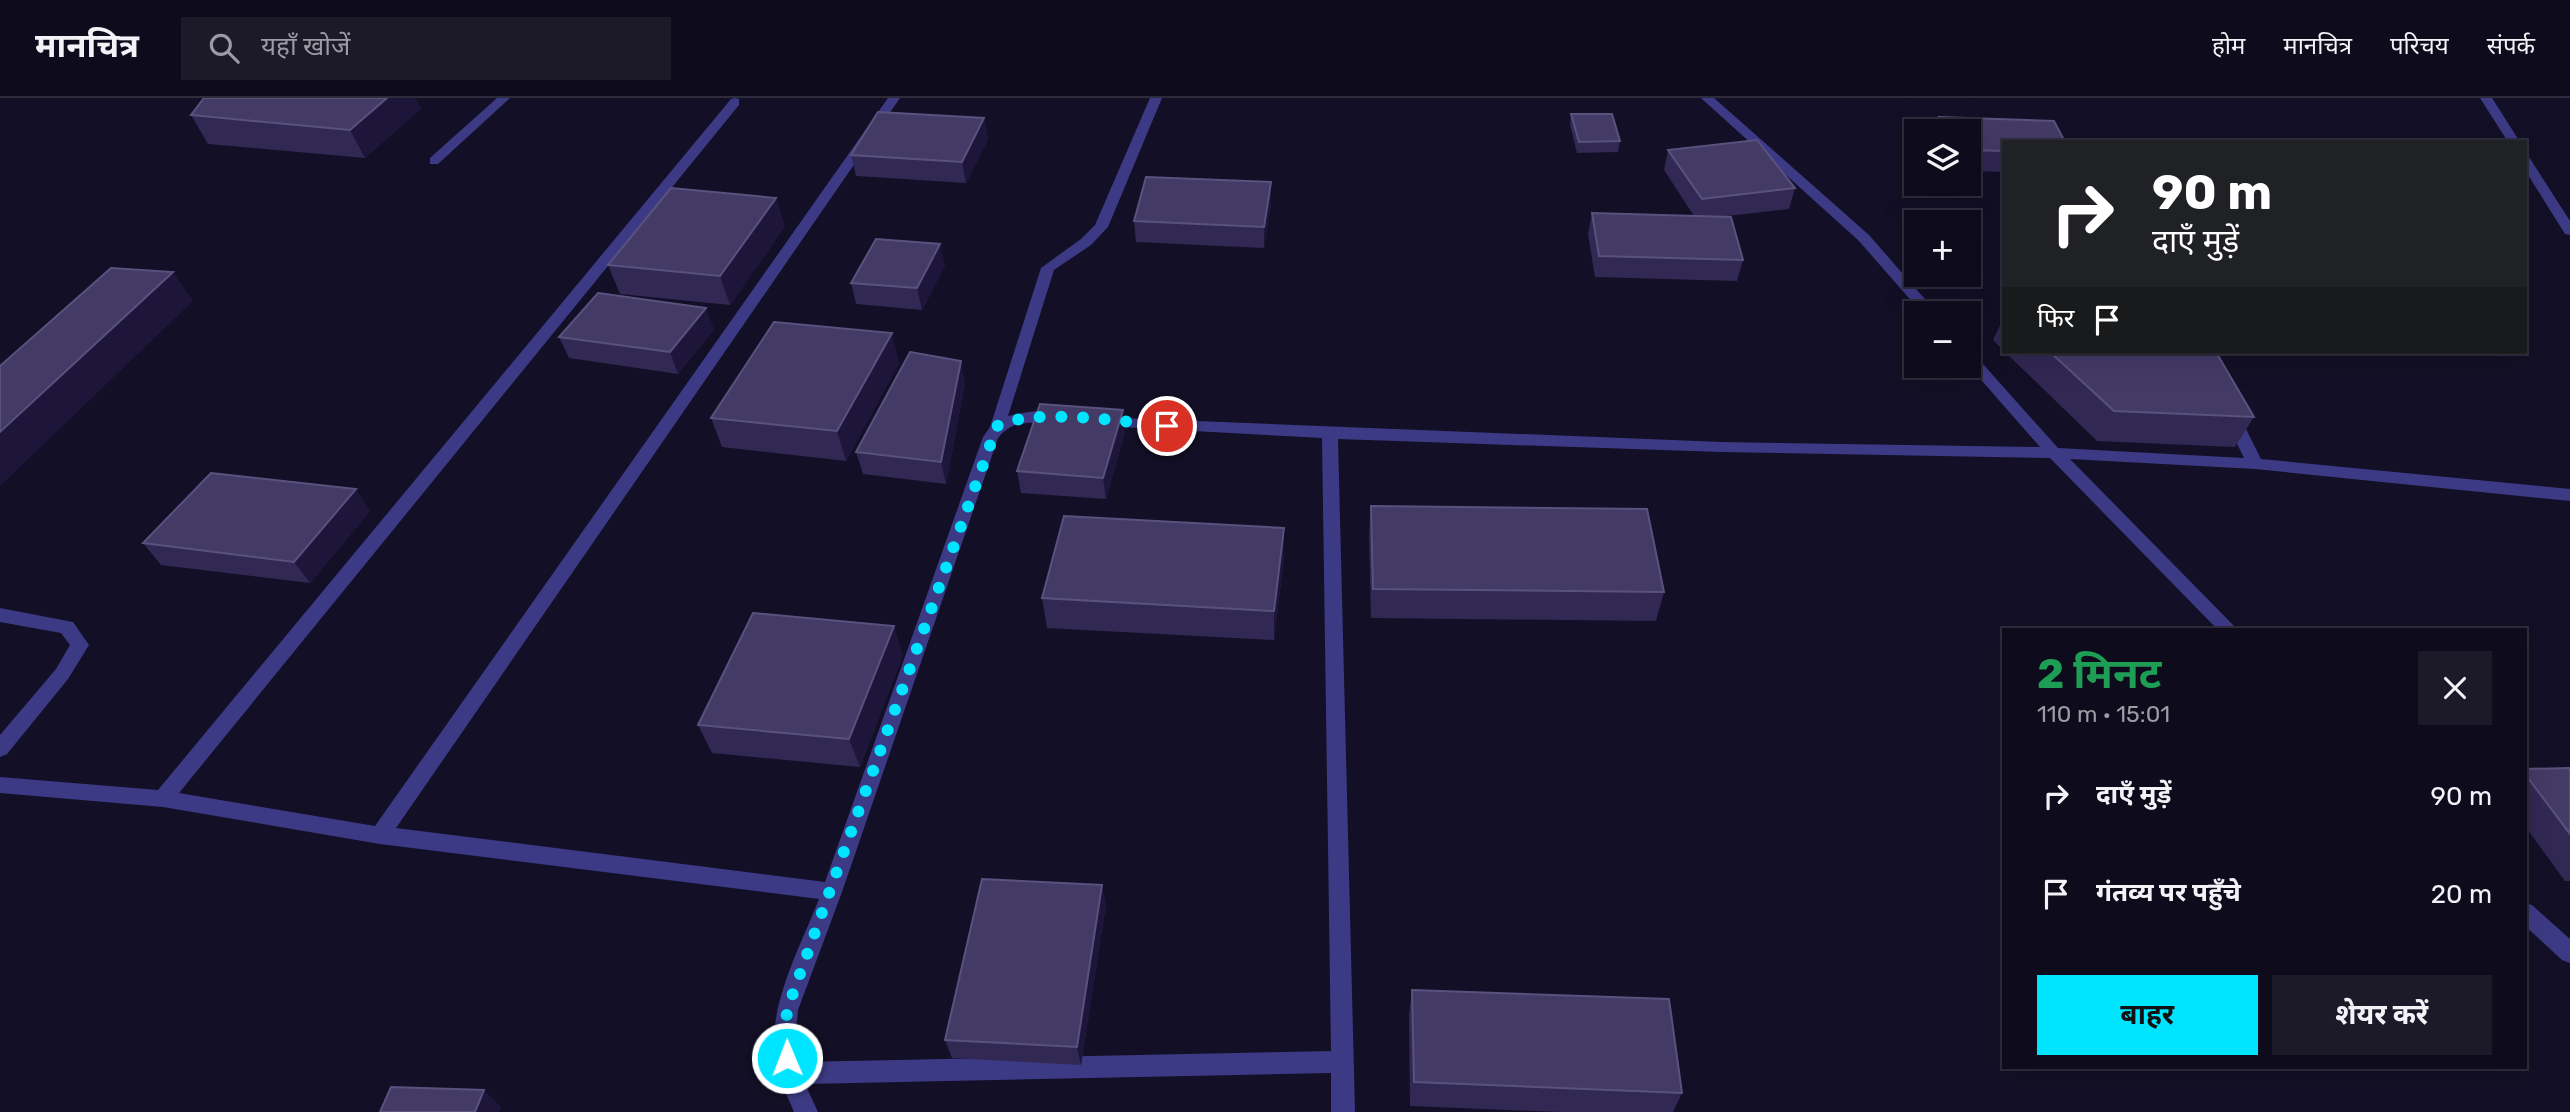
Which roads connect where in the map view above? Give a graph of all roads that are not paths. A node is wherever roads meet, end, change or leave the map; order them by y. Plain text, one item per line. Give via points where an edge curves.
1 (504, 98) edge
2 (894, 98) edge
3 (1156, 98) edge
4 (1707, 98) edge
5 (2486, 98) edge
6 (735, 102) dead end
7 (2513, 140) edge
8 (434, 161) dead end
9 (2527, 163) edge
10 (2570, 231) edge
11 (1919, 301) edge
12 (1981, 371) edge
13 (2224, 402) edge
14 (997, 426) junction
15 (1330, 433) junction
16 (2054, 453) junction
17 (2255, 464) junction
18 (2570, 495) edge
19 (0, 615) edge
20 (2227, 628) edge
21 (0, 749) edge
22 (0, 785) edge
23 (163, 799) junction
24 (380, 835) junction
25 (832, 892) junction
26 (2527, 914) edge
27 (2570, 953) edge
28 (1341, 1062) junction
29 (789, 1073) junction
30 (806, 1112) edge
31 (1343, 1112) edge

1 - 8 street
2 - 24 street
3 - 14 street via 1101,227 1048,268
4 - 11 street via 1864,238
5 - 7 street
6 - 23 street
9 - 10 street
12 - 16 street
13 - 17 street
14 - 15 street via 1014,418 1079,419
14 - 25 street
15 - 16 street
15 - 28 street
16 - 17 street
16 - 20 street
17 - 18 street
19 - 21 street via 67,627 80,645
22 - 23 street
23 - 24 street
24 - 25 street
25 - 29 street via 787,1010
26 - 27 street
28 - 29 street
28 - 31 street
29 - 30 street

